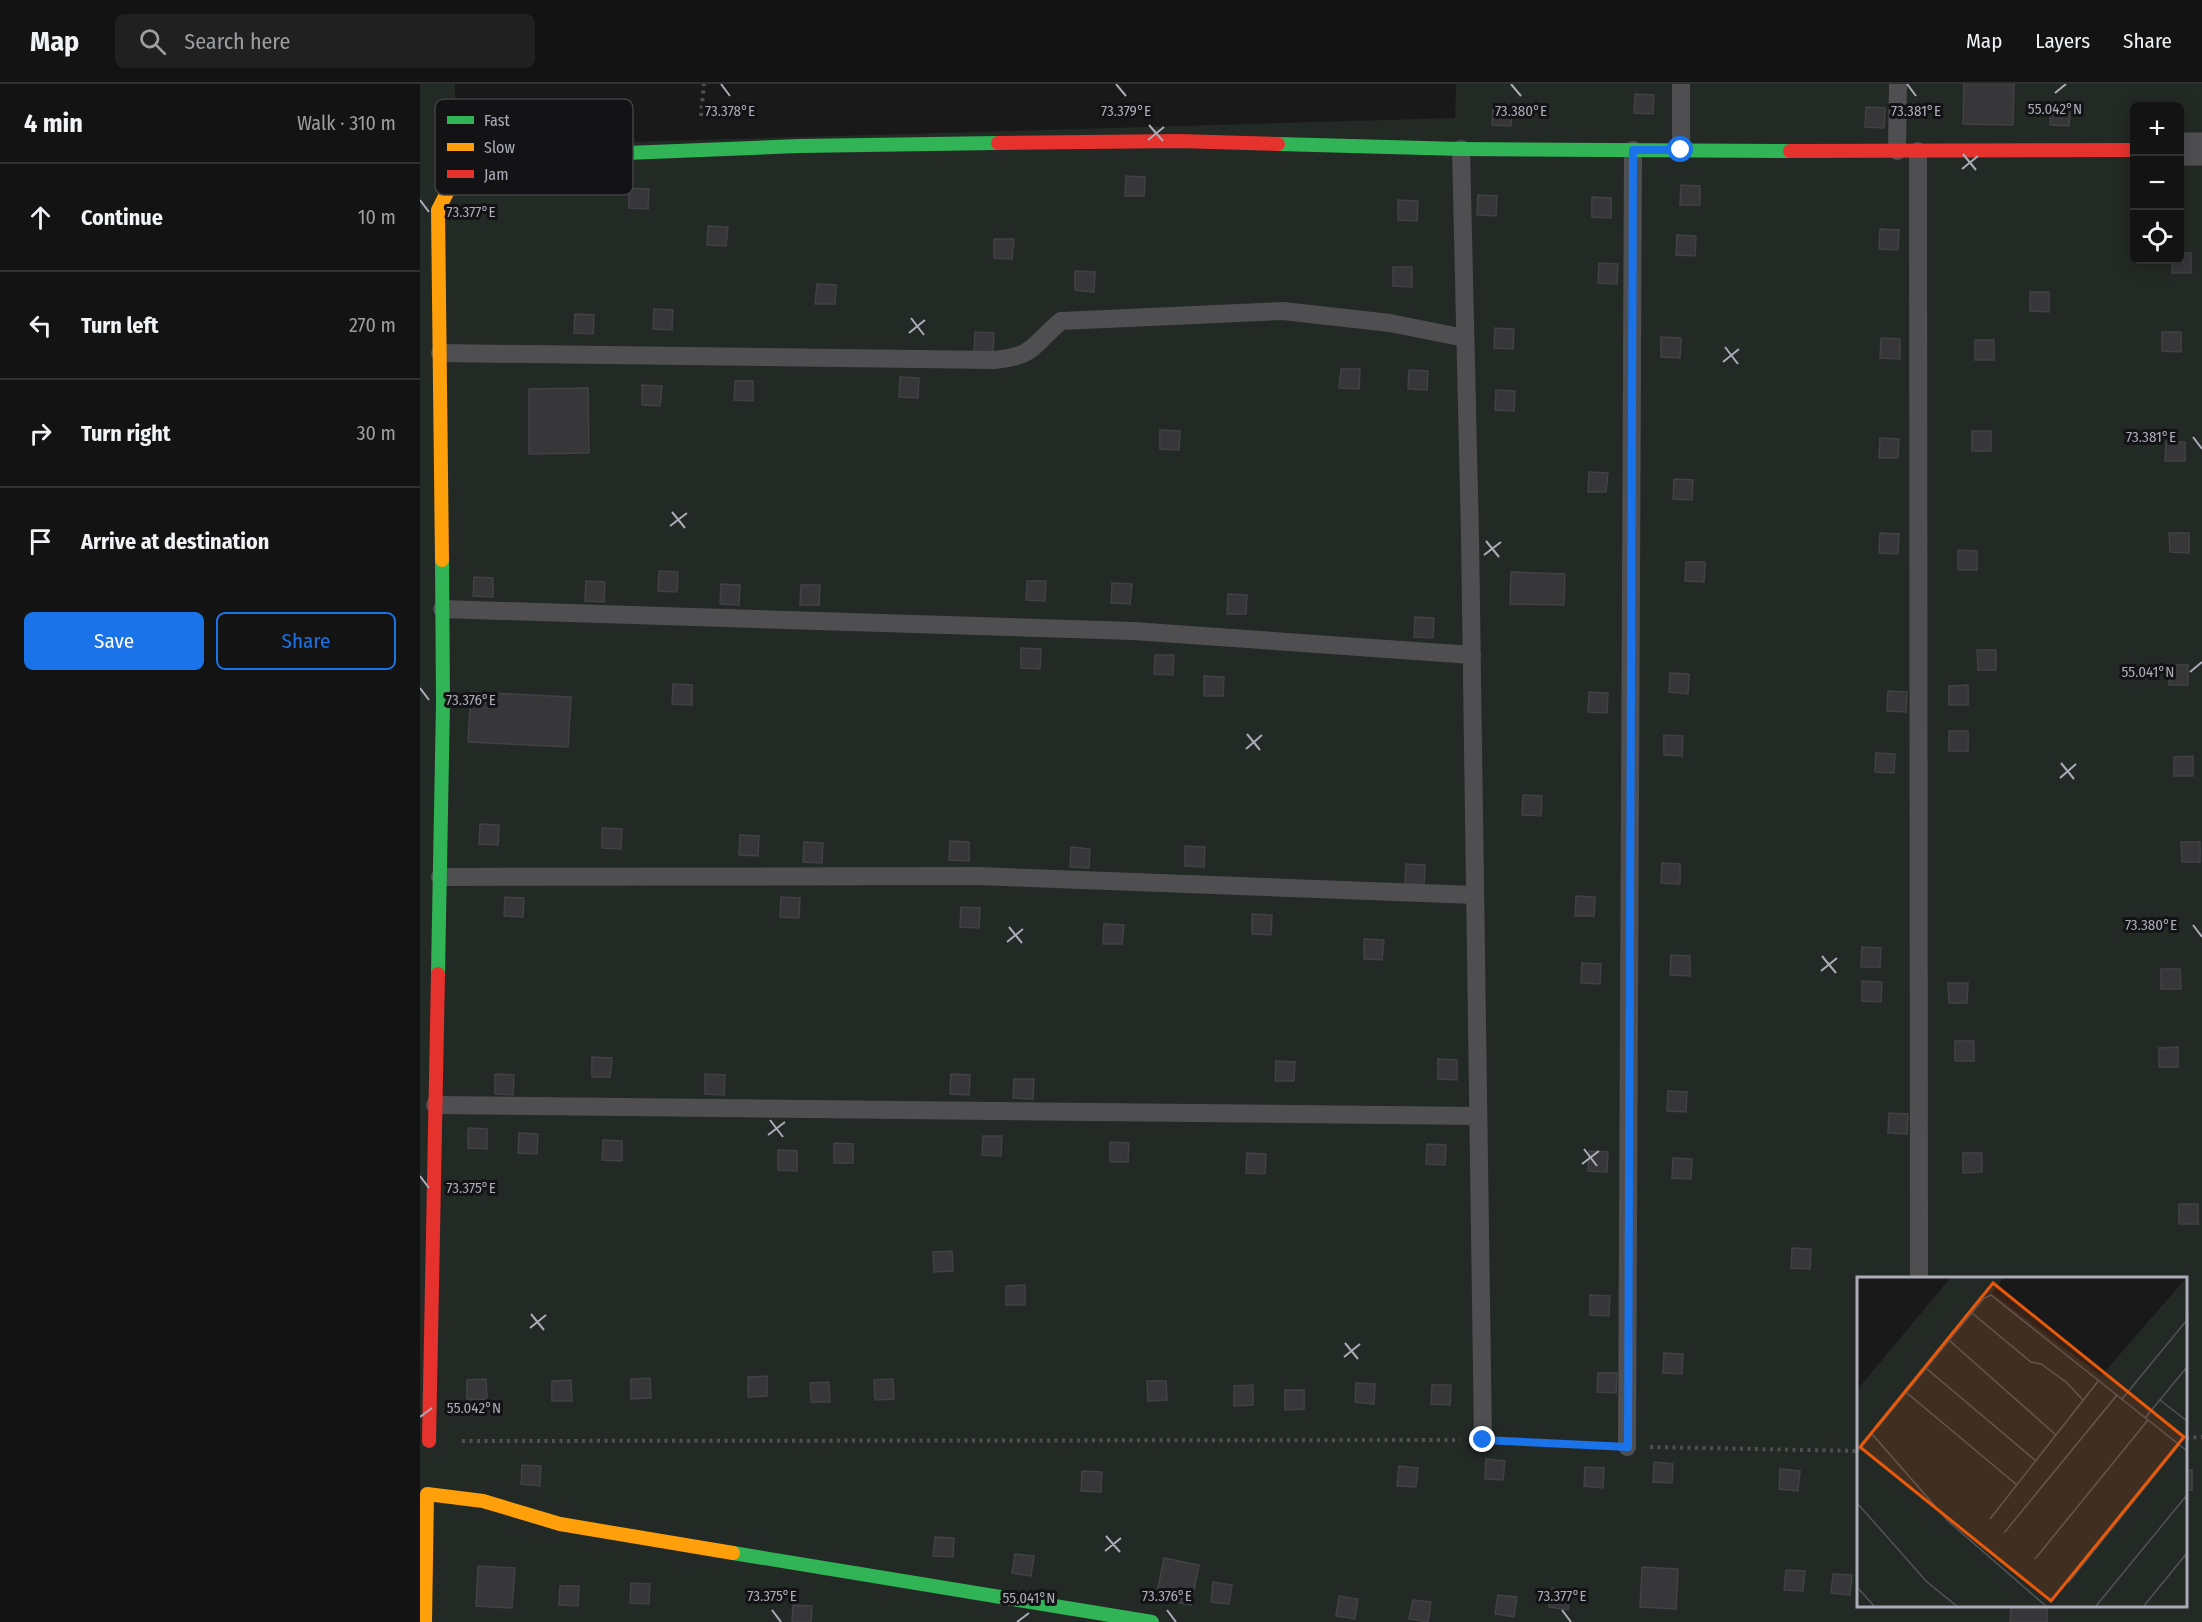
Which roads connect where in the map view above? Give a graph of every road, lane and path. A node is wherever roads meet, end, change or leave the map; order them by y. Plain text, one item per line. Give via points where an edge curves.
1 (1681, 84) edge
2 (1898, 84) edge
3 (1461, 149) junction
4 (2184, 149) edge
5 (2202, 149) edge
6 (1633, 150) junction
7 (1681, 150) junction
8 (2130, 150) edge
9 (1897, 151) junction
10 (1918, 151) junction
11 (633, 153) edge
12 (445, 195) edge
13 (1465, 338) junction
14 (440, 353) junction
15 (442, 609) junction
16 (1472, 655) junction
17 (440, 877) junction
18 (1475, 895) junction
19 (435, 1105) junction
20 (1478, 1116) junction
21 (1919, 1277) edge
22 (2202, 1437) edge
23 (2187, 1438) edge
24 (1483, 1440) junction
25 (429, 1441) joint
26 (1628, 1447) junction
27 (1857, 1452) edge
28 (425, 1622) edge
29 (1152, 1622) edge

1 - 7 lane
2 - 9 lane
3 - 6 street
3 - 11 street via 1179,141 799,146
3 - 13 lane
4 - 5 street
6 - 7 street
6 - 26 lane
7 - 9 street
8 - 10 street
9 - 10 street
10 - 21 lane
12 - 14 street via 438,210
13 - 14 lane via 1390,323 1283,311 1061,321 1036,347 1017,358 994,360
13 - 16 lane
14 - 15 street
15 - 16 lane via 1133,631
15 - 17 street
16 - 18 lane
17 - 18 lane via 977,876
17 - 19 street
18 - 20 lane
19 - 20 lane
19 - 25 street
20 - 24 lane
22 - 23 path
24 - 25 path
24 - 26 path
26 - 27 path
28 - 29 street via 427,1494 483,1502 560,1524

